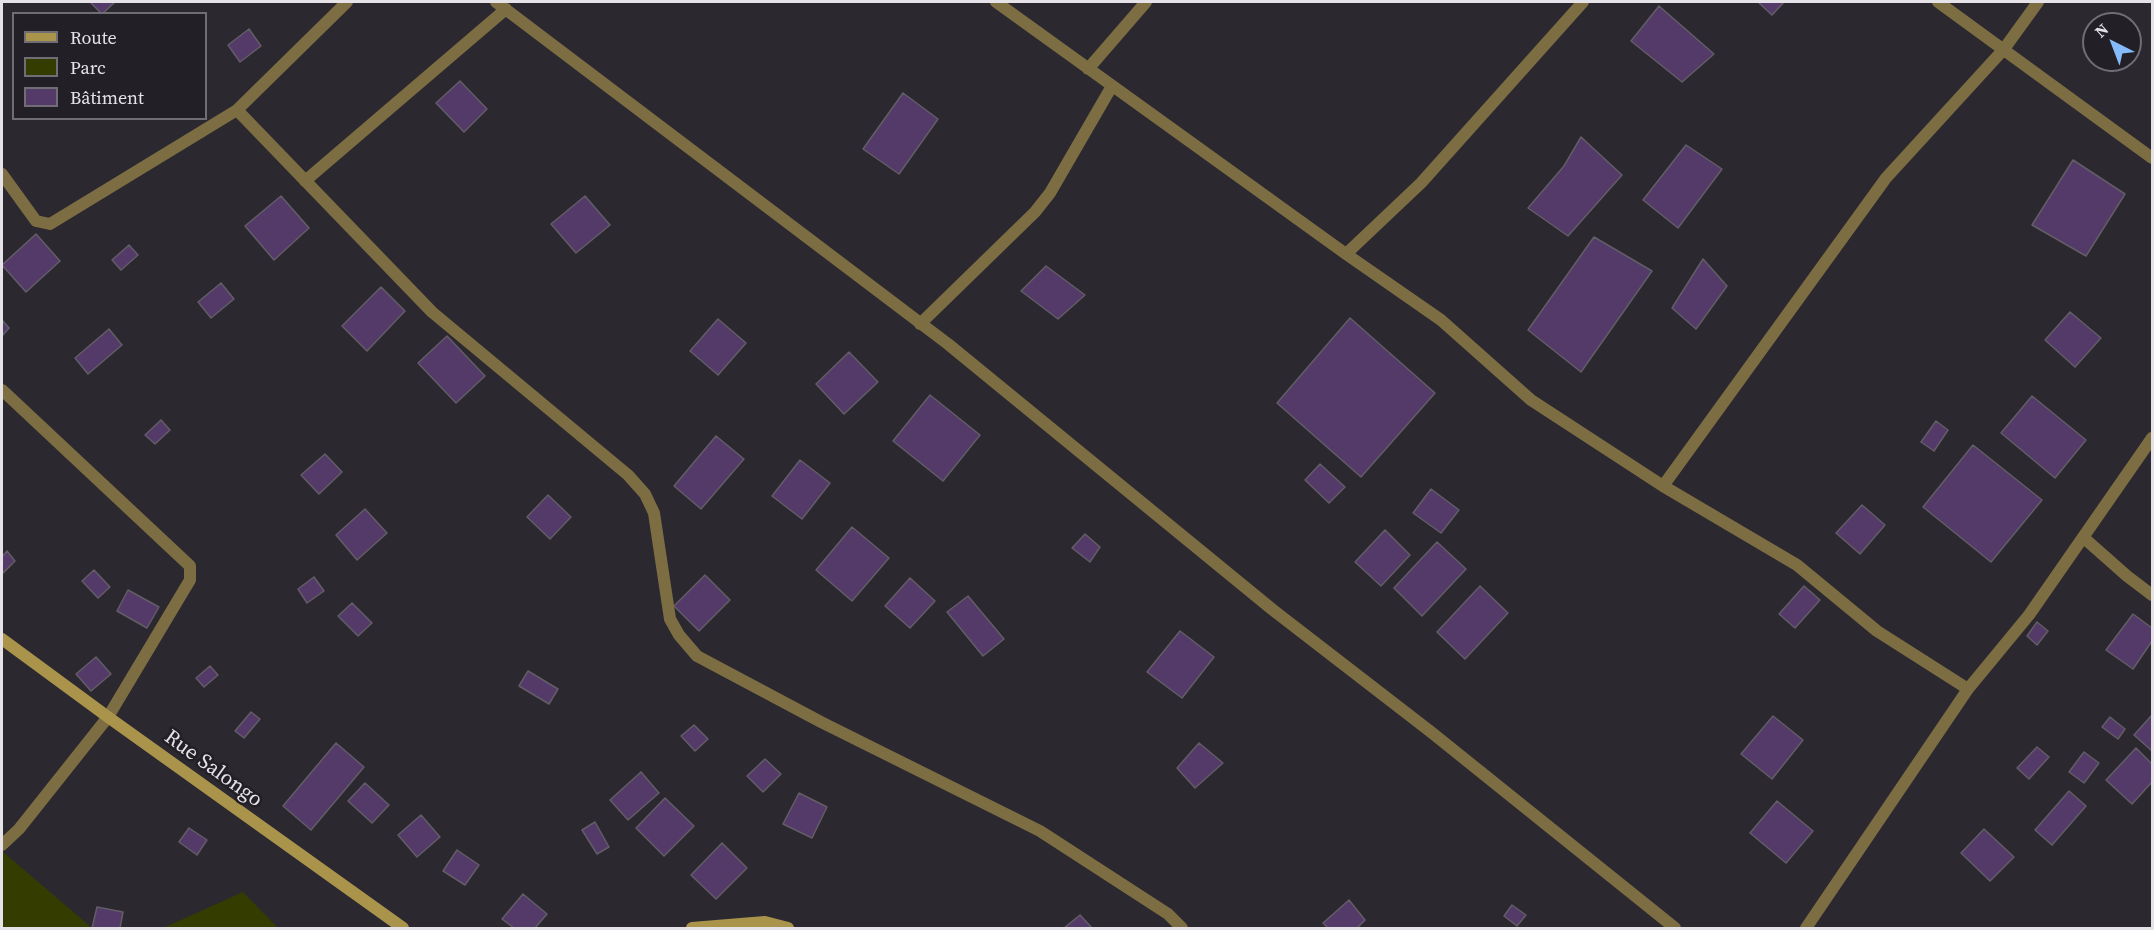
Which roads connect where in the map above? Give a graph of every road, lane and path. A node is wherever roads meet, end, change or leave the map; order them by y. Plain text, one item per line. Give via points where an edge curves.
1 (347, 2) edge
2 (996, 2) edge
3 (1146, 2) edge
4 (1583, 2) edge
5 (1938, 2) edge
6 (2038, 2) edge
7 (501, 5) edge
8 (2004, 49) junction
9 (1088, 69) junction
10 (1112, 86) junction
11 (237, 110) junction
12 (2152, 158) edge
13 (2, 174) edge
14 (305, 181) junction
15 (1346, 254) junction
16 (920, 324) junction
17 (2, 390) edge
18 (2152, 438) edge
19 (1663, 486) junction
20 (2084, 538) junction
21 (2152, 595) edge
22 (2, 639) edge
23 (1968, 689) junction
24 (108, 717) junction
25 (2, 845) edge
26 (403, 928) edge
27 (692, 928) edge
28 (788, 928) edge
29 (1182, 928) edge
30 (1675, 928) edge
31 (1806, 928) edge

1 - 11 street
2 - 9 street
3 - 9 street
4 - 15 street via 1421,183
5 - 8 street
6 - 8 street
7 - 14 street
7 - 16 street
8 - 12 street
8 - 19 street via 1886,178
9 - 10 street
10 - 15 street
10 - 16 street via 1035,212
11 - 13 street via 50,224 36,221
11 - 14 street
14 - 29 street via 432,312 628,475 645,494 654,513 670,619 697,656 1040,831 1168,914
15 - 19 street via 1441,320 1532,400
16 - 30 street
17 - 24 street via 190,566 190,580
18 - 20 street
19 - 23 street via 1797,565 1877,631
20 - 21 street
20 - 23 street via 2029,615
22 - 24 street, Rue Salongo
23 - 31 street
24 - 25 street
24 - 26 street, Rue Salongo
27 - 28 street via 765,922

